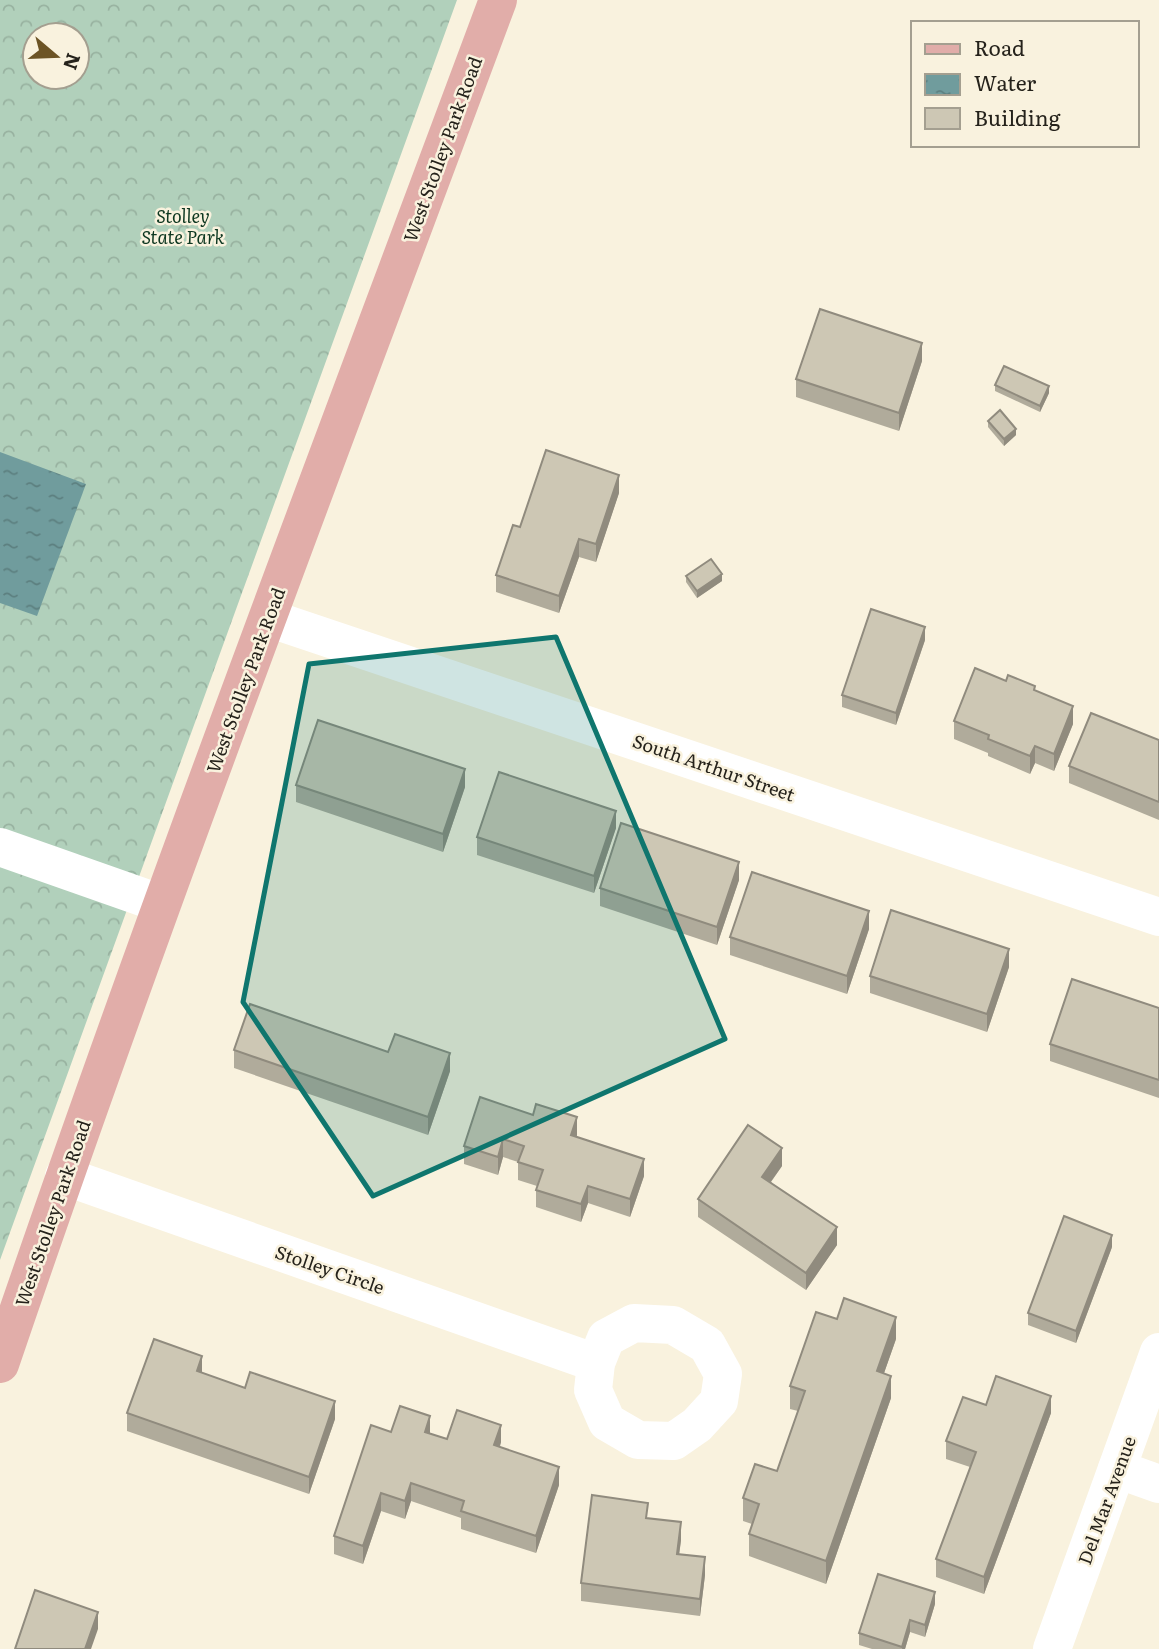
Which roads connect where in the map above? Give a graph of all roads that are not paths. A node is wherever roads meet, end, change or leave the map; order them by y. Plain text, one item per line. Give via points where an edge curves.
1 (498, 0) edge
2 (268, 618) junction
3 (0, 847) edge
4 (162, 904) junction
5 (1159, 917) edge
6 (64, 1176) junction
7 (1159, 1352) edge
8 (596, 1363) dead end
9 (0, 1364) edge
10 (1117, 1469) junction
11 (1159, 1484) edge
12 (1052, 1649) edge

1 - 2 main road, West Stolley Park Road
2 - 4 main road, West Stolley Park Road
2 - 5 street, South Arthur Street
3 - 4 street
4 - 6 main road, West Stolley Park Road
6 - 8 street, Stolley Circle
6 - 9 main road, West Stolley Park Road
7 - 10 street, Del Mar Avenue
10 - 11 street
10 - 12 street, Del Mar Avenue

